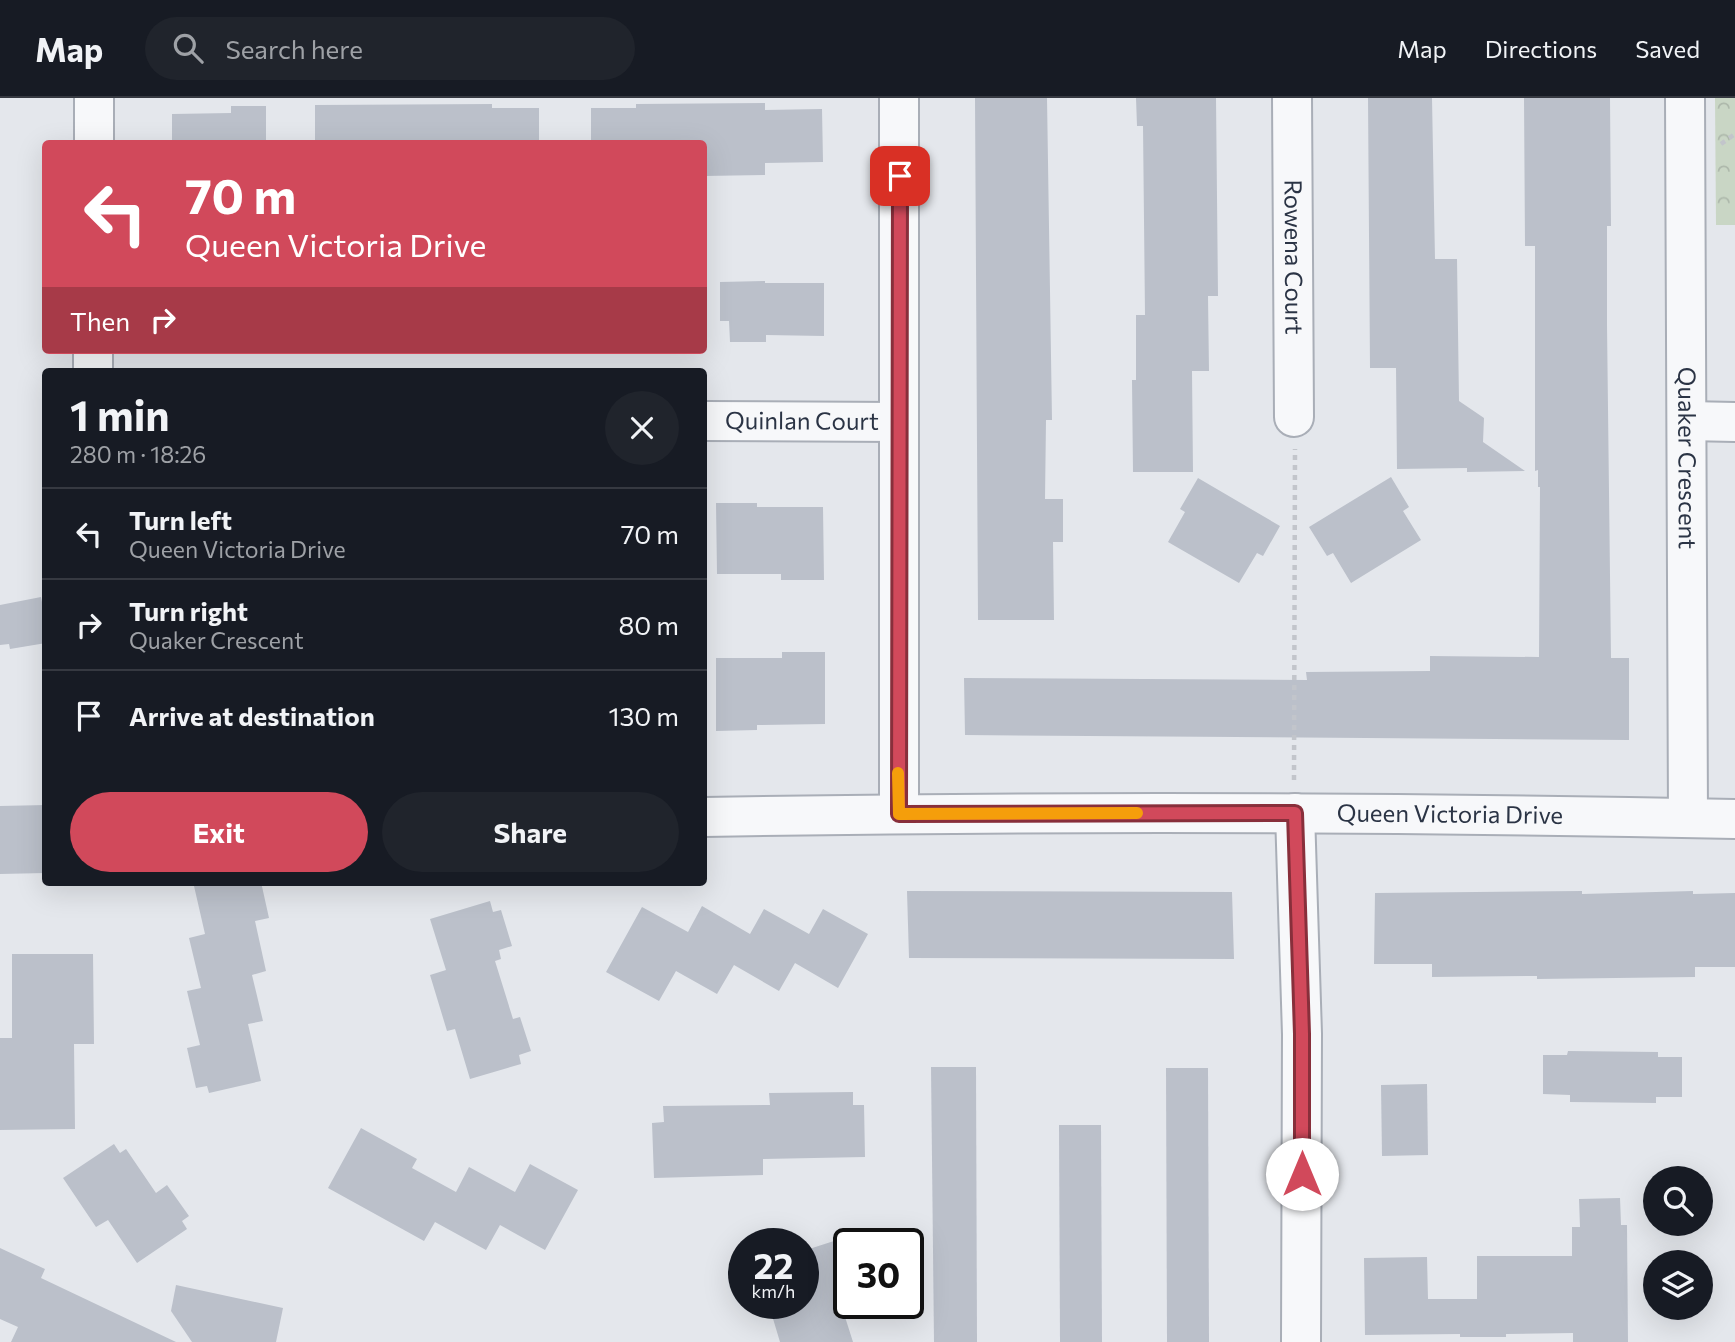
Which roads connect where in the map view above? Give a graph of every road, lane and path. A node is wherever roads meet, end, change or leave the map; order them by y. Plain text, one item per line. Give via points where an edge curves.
1 (94, 98) edge
2 (899, 98) edge
3 (1292, 98) edge
4 (1685, 98) edge
5 (94, 140) edge
6 (1294, 416) joint
7 (707, 421) edge
8 (1688, 421) junction
9 (899, 422) junction
10 (1735, 422) edge
11 (1295, 813) junction
12 (899, 814) junction
13 (707, 817) edge
14 (1688, 818) junction
15 (1735, 819) edge
16 (1301, 1342) edge

1 - 5 street
2 - 9 street
3 - 6 street, Rowena Court
4 - 8 street, Quaker Crescent
6 - 11 path
7 - 9 street, Quinlan Court
8 - 10 street
8 - 14 street, Quaker Crescent
9 - 12 street
11 - 12 street, Queen Victoria Drive
11 - 14 street, Queen Victoria Drive
11 - 16 street via 1302,1034
12 - 13 street, Queen Victoria Drive
14 - 15 street, Queen Victoria Drive

